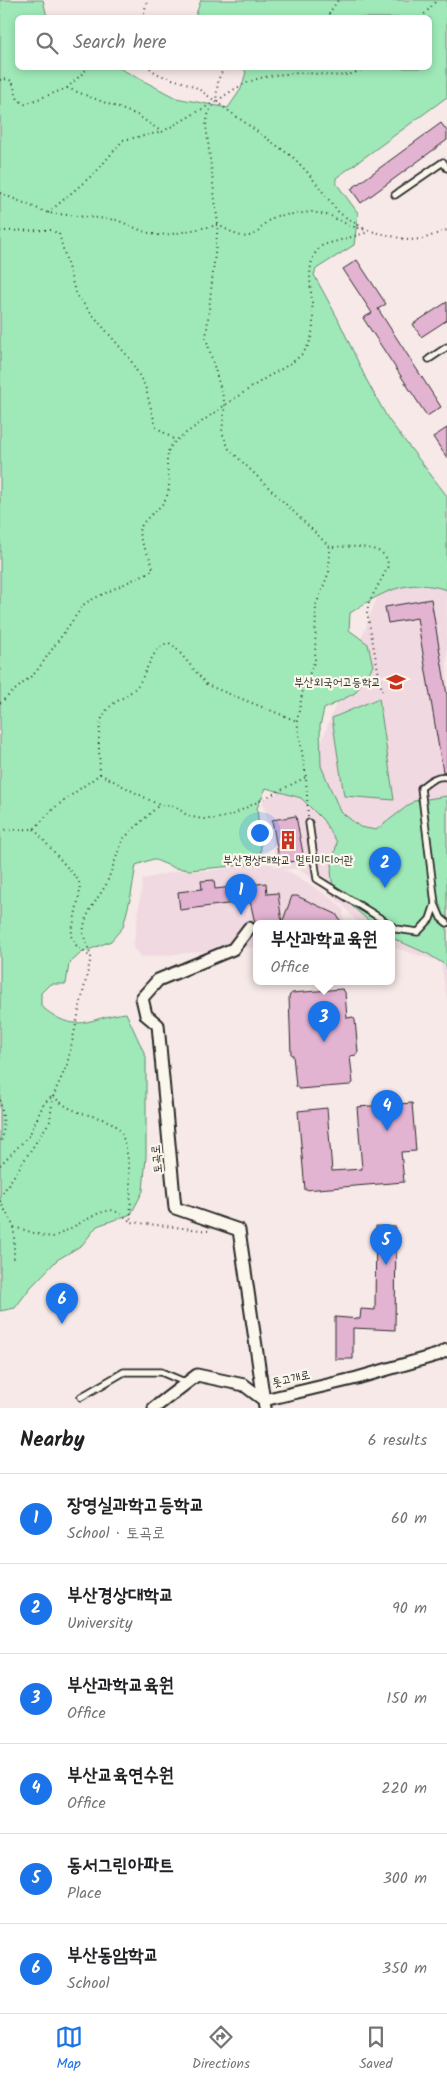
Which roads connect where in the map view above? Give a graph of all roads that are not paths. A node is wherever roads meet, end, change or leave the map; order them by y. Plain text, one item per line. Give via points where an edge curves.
1 (447, 168) edge
2 (395, 195) dead end
3 (447, 347) edge
4 (429, 360) dead end
5 (447, 777) edge
6 (309, 823) road end
7 (436, 904) junction
8 (383, 920) edge
9 (447, 924) edge
10 (249, 928) dead end
11 (395, 928) edge
12 (447, 1350) edge
13 (188, 1383) junction
14 (81, 1397) dead end
15 (264, 1404) edge
16 (154, 1408) edge

1 - 2 lane via 442,162
3 - 4 lane
5 - 7 lane via 430,780 421,788
6 - 8 lane via 317,879
7 - 9 lane
7 - 11 lane via 430,919 418,932
10 - 15 street, 토곡로 via 233,949 158,980 142,998 146,1015 158,1025 175,1208 239,1230
12 - 15 street, 톳고개로 via 437,1356
13 - 14 lane via 161,1372 124,1372
13 - 15 street, 톳고개로 via 197,1375 244,1385
13 - 16 street, 톳고개로

